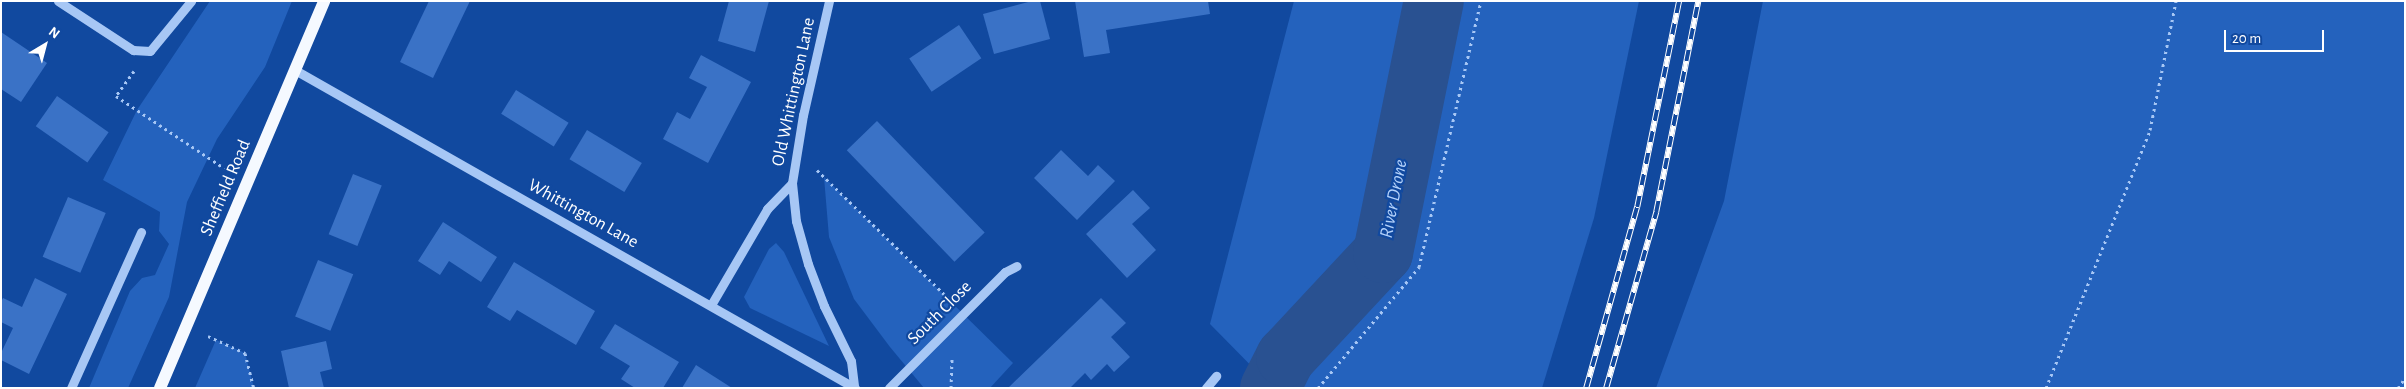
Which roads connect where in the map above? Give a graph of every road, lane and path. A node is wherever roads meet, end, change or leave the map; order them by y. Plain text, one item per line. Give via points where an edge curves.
1 (58, 1) edge
2 (191, 1) edge
3 (324, 1) edge
4 (829, 1) edge
5 (1481, 1) edge
6 (2176, 1) edge
7 (150, 51) junction
8 (295, 70) junction
9 (797, 150) junction
10 (248, 181) junction
11 (792, 183) junction
12 (141, 232) dead end
13 (1017, 266) dead end
14 (711, 305) junction
15 (964, 313) junction
16 (186, 326) junction
17 (1216, 376) dead end
18 (2405, 378) edge
19 (71, 388) edge
20 (160, 388) edge
21 (254, 388) edge
22 (855, 388) edge
23 (889, 388) edge
24 (1206, 388) edge
25 (1318, 388) edge
26 (2046, 388) edge
27 (2398, 388) edge

1 - 7 street via 133,50
2 - 7 street
3 - 8 main road, Sheffield Road
4 - 9 street, Old Whittington Lane
5 - 25 path via 1419,267
6 - 26 path via 2150,130
7 - 10 path via 116,96 213,162
8 - 10 main road, Sheffield Road
8 - 14 street, Whittington Lane
9 - 11 street, Old Whittington Lane
9 - 15 path
10 - 16 main road, Sheffield Road
11 - 14 street via 767,209
11 - 22 street, Old Whittington Lane via 796,220 808,264 851,361
12 - 19 street
13 - 15 street, South Close via 1004,272
14 - 22 street, Whittington Lane
15 - 23 street, South Close
16 - 20 main road, Sheffield Road
16 - 21 path via 245,353
17 - 24 street
18 - 27 path

